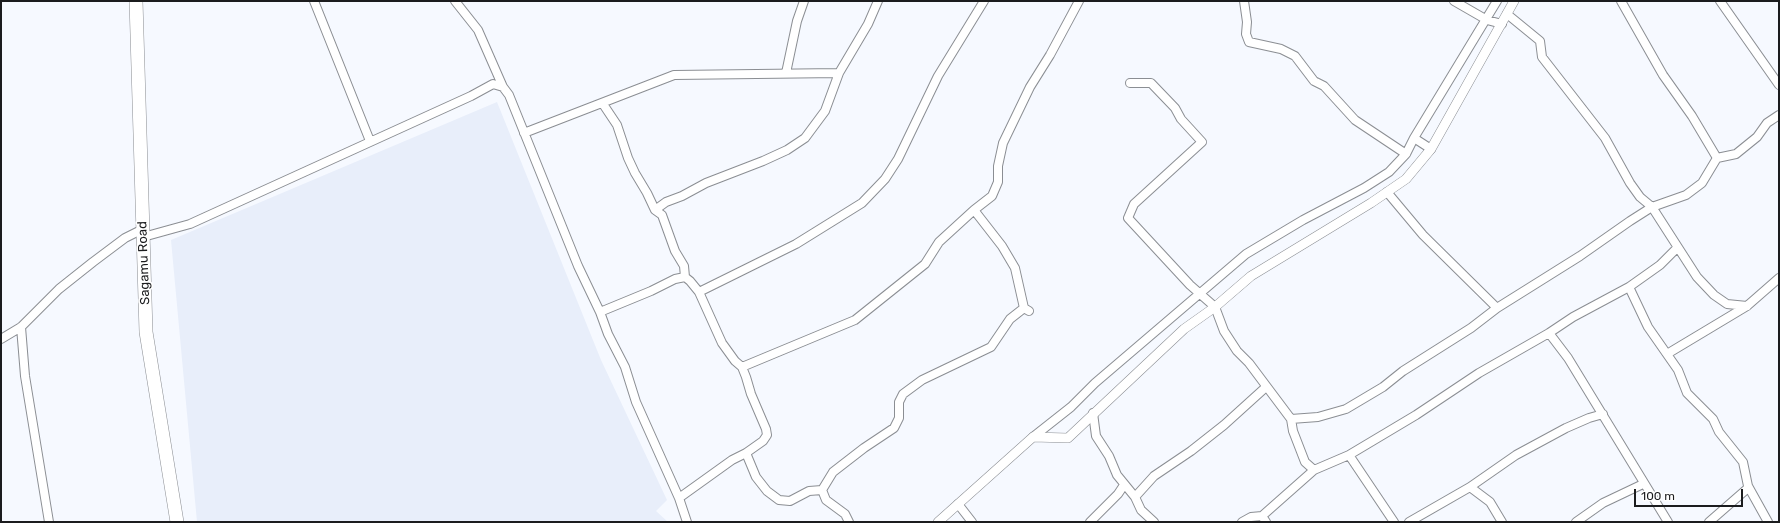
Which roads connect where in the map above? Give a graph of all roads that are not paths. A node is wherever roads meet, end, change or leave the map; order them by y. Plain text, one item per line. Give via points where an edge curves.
1 (136, 1) edge
2 (314, 1) edge
3 (455, 1) edge
4 (804, 1) edge
5 (878, 1) edge
6 (984, 1) edge
7 (1079, 1) edge
8 (1244, 1) edge
9 (1454, 1) edge
10 (1497, 1) edge
11 (1514, 1) edge
12 (1621, 1) edge
13 (1720, 1) edge
14 (1507, 14) junction
15 (1487, 20) junction
16 (1502, 24) junction
17 (786, 73) junction
18 (839, 73) junction
19 (1130, 83) dead end
20 (1779, 84) edge
21 (503, 87) junction
22 (603, 104) junction
23 (1779, 115) edge
24 (524, 133) junction
25 (1414, 138) junction
26 (370, 141) junction
27 (1431, 149) junction
28 (1406, 154) junction
29 (1717, 158) junction
30 (1388, 192) junction
31 (1652, 207) junction
32 (655, 210) junction
33 (974, 210) junction
34 (143, 233) junction
35 (1677, 248) junction
36 (685, 277) junction
37 (1779, 278) edge
38 (1629, 287) junction
39 (699, 292) junction
40 (1200, 294) junction
41 (1747, 306) junction
42 (1215, 307) junction
43 (1497, 308) junction
44 (600, 312) junction
45 (21, 327) junction
46 (1549, 333) junction
47 (1, 339) edge
48 (1667, 354) junction
49 (742, 367) junction
50 (1266, 387) junction
51 (1093, 412) junction
52 (1603, 414) junction
53 (1291, 419) junction
54 (1033, 437) junction
55 (746, 453) junction
56 (1349, 456) junction
57 (1314, 470) junction
58 (1644, 484) junction
59 (1124, 485) junction
60 (1470, 487) junction
61 (1748, 488) junction
62 (822, 490) junction
63 (1135, 497) junction
64 (679, 498) junction
65 (958, 504) junction
66 (1264, 519) edge
67 (49, 522) edge
68 (177, 522) edge
69 (687, 522) edge
70 (849, 522) edge
71 (938, 522) edge
72 (972, 522) edge
73 (1090, 522) edge
74 (1154, 522) edge
75 (1242, 522) edge
76 (1394, 522) edge
77 (1409, 522) edge
78 (1502, 522) edge
79 (1576, 522) edge
80 (1668, 522) edge
81 (1709, 522) edge
82 (1768, 522) edge

1 - 34 highway, Sagamu Road
2 - 26 street
3 - 21 street via 478,30
4 - 17 street
5 - 18 street via 868,24
6 - 39 street via 938,76 898,159 885,180 862,203 796,244
7 - 33 street via 1006,135 999,153 998,182 992,196
8 - 28 street via 1246,34 1249,42 1281,49 1295,56 1314,81 1324,86 1355,120
9 - 15 street
10 - 15 street
11 - 14 street
12 - 29 street via 1663,75
13 - 20 street
14 - 16 street
14 - 31 street via 1540,41 1542,57 1605,138 1640,197
15 - 16 street
15 - 25 street
16 - 27 street
17 - 18 street
17 - 22 street via 674,76
18 - 32 street via 824,111 805,138 787,150 706,183
19 - 40 street via 1151,83 1202,142 1134,204 1127,216
21 - 24 street
21 - 26 street via 493,84
22 - 24 street
22 - 32 street via 617,125 628,158
23 - 29 street via 1767,122 1757,138 1736,154
24 - 44 street via 578,266
25 - 27 street
25 - 28 street
26 - 34 street via 190,224
27 - 30 street via 1406,179
28 - 40 street via 1389,172 1364,188 1246,254
29 - 31 street via 1702,183 1686,195
30 - 42 street via 1251,276
30 - 43 street via 1423,235
31 - 35 street
31 - 43 street
32 - 36 street via 662,215 675,251 684,266
33 - 49 street via 939,242 925,264 855,320
33 - 62 street via 1002,246 1015,268 1027,309 1010,319 991,347 922,380 903,394 899,402 899,418 894,428 833,472
34 - 45 street via 125,238 59,289
34 - 68 highway, Sagamu Road via 146,332
35 - 38 street via 1660,265
35 - 41 street via 1697,277 1714,295 1727,304
36 - 39 street
36 - 44 street
37 - 41 street
38 - 46 street
38 - 48 street via 1648,327
39 - 49 street via 722,343
40 - 42 street
40 - 54 street
41 - 48 street
42 - 50 street via 1224,331
42 - 51 street via 1184,329
43 - 53 street via 1471,328 1355,404 1318,417
44 - 64 street via 625,367 636,402
45 - 47 street
45 - 67 street via 25,376
46 - 52 street
46 - 56 street via 1479,373
48 - 61 street via 1678,370 1687,393 1713,418 1719,432 1743,462
49 - 55 street via 767,435
50 - 53 street
50 - 63 street via 1224,425 1154,476
51 - 54 street via 1068,438
51 - 59 street via 1096,436
52 - 58 street
52 - 60 street via 1573,425 1516,454
53 - 57 street via 1305,462
54 - 65 street
55 - 62 street via 756,477 778,500 790,501 809,491
55 - 64 street
56 - 57 street
56 - 76 street
57 - 66 street
58 - 79 street via 1603,503
58 - 80 street
59 - 63 street
59 - 73 street
60 - 77 street
60 - 78 street via 1490,502
61 - 81 street
61 - 82 street
62 - 70 street via 826,500 845,514
63 - 74 street via 1142,510
64 - 69 street
65 - 71 street
65 - 72 street
66 - 75 street via 1251,517

